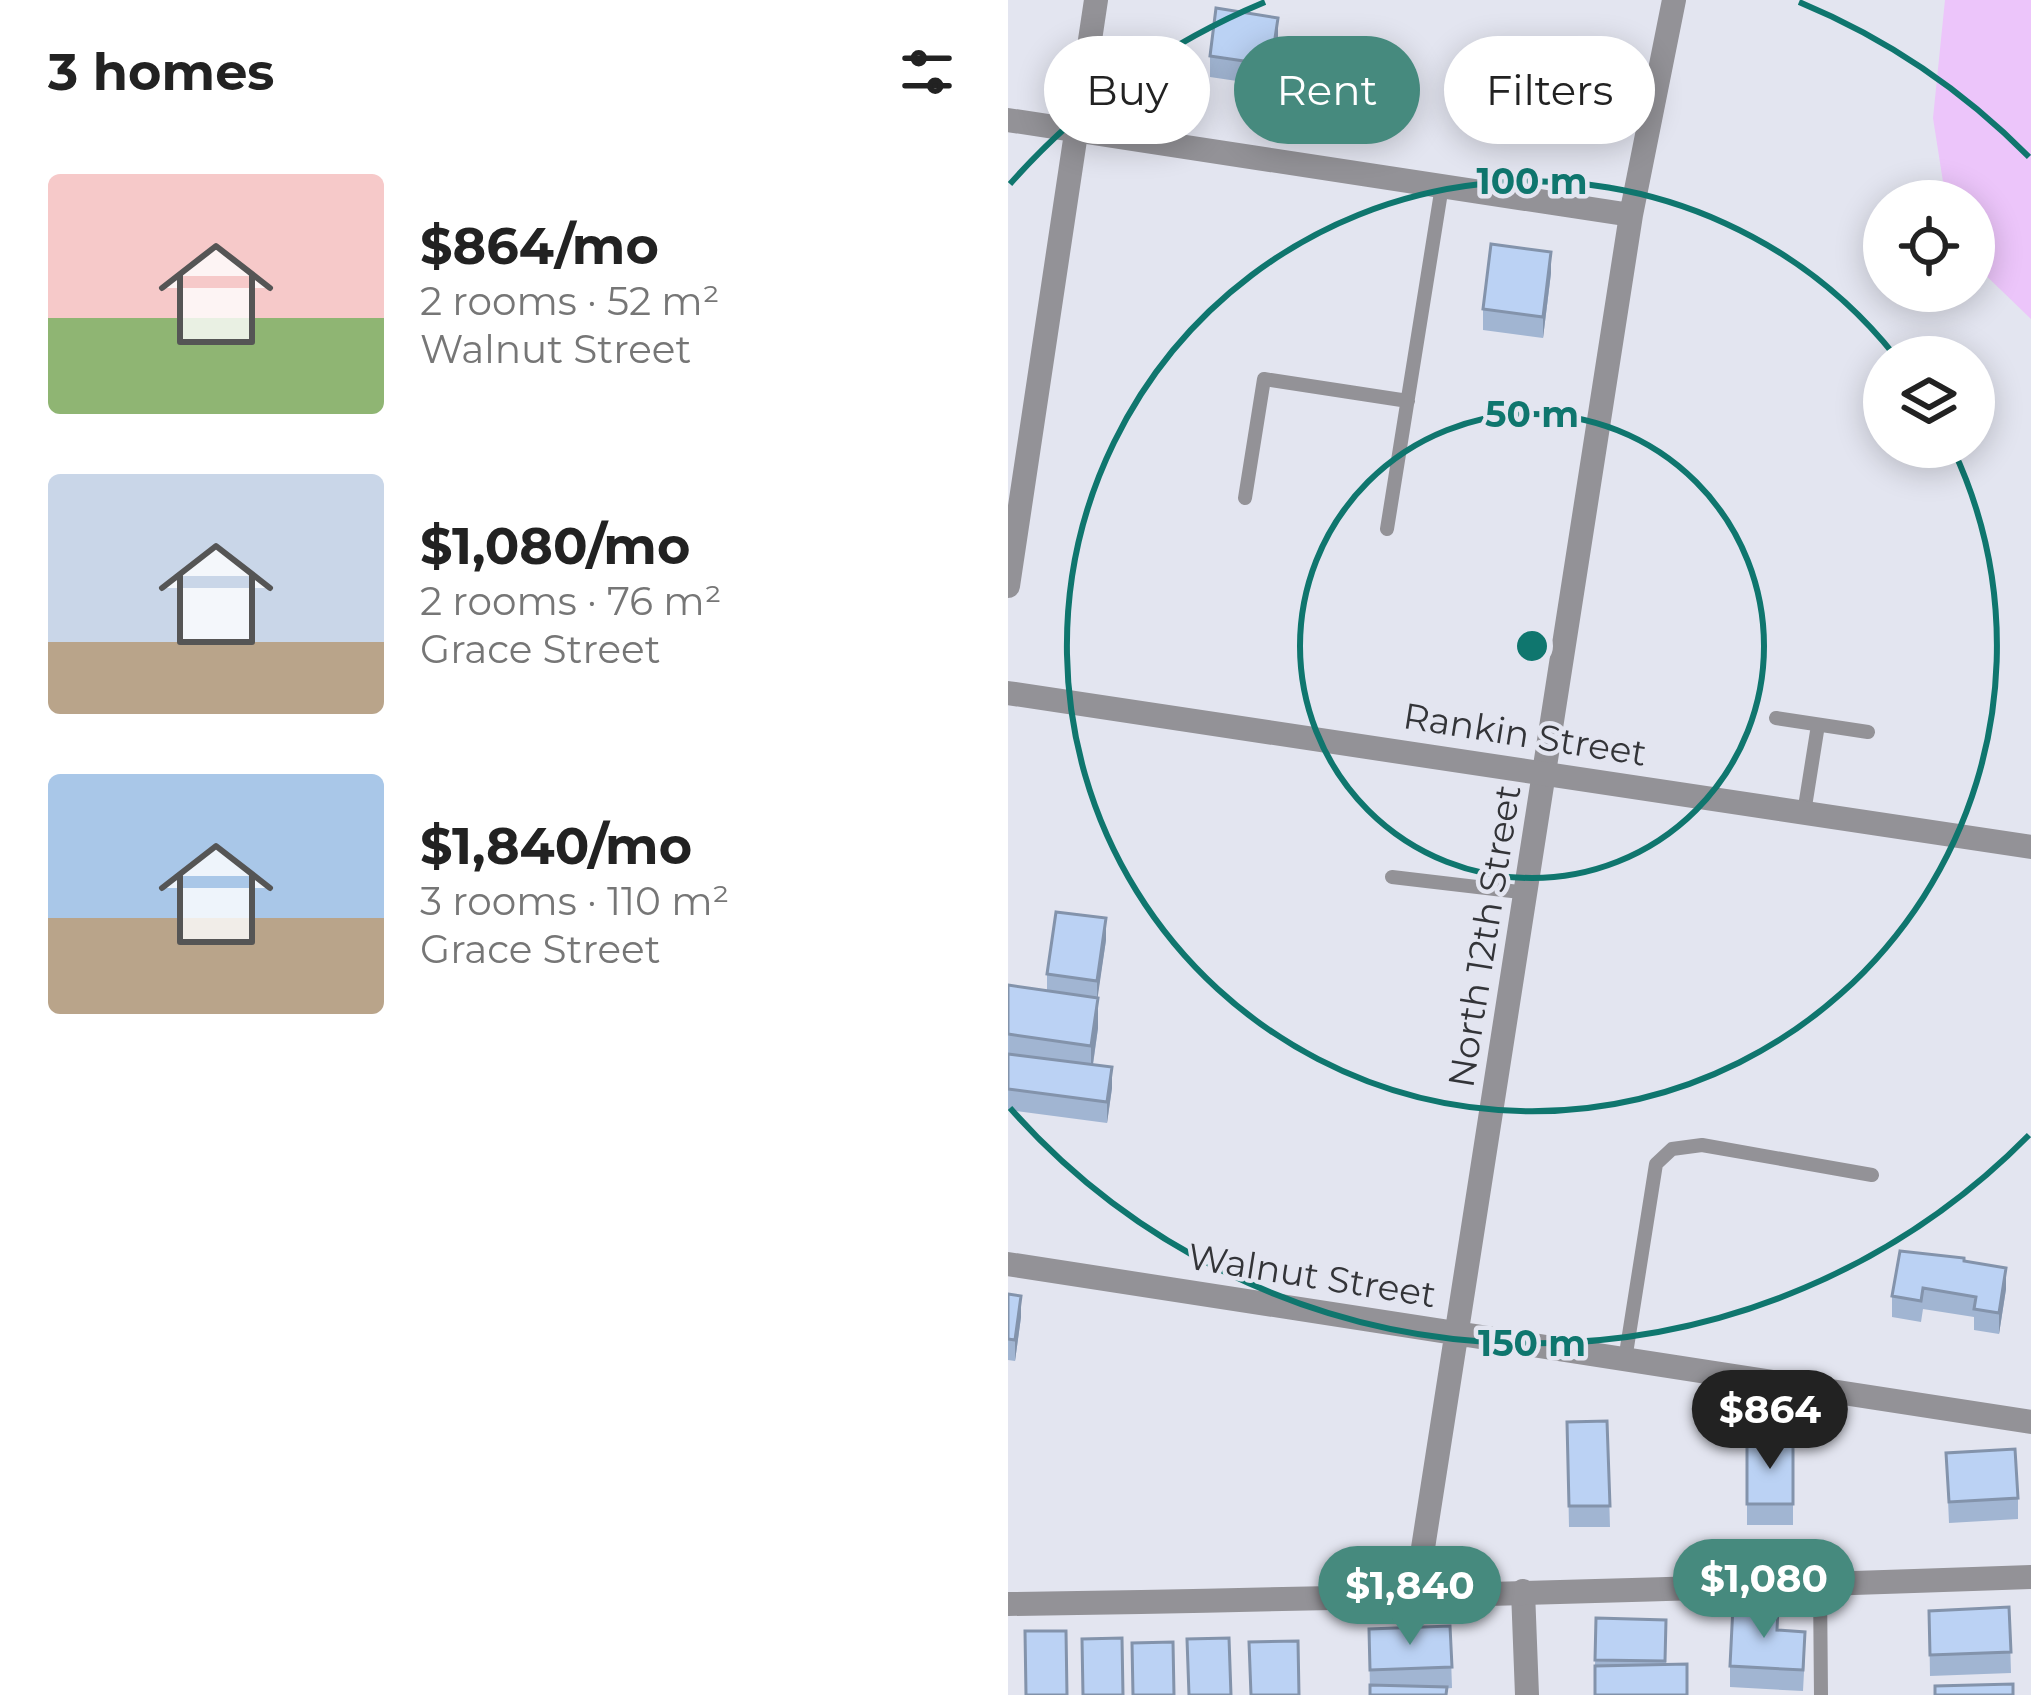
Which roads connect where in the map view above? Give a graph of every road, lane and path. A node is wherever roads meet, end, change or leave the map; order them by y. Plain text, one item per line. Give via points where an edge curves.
1 (1096, 0) edge
2 (1674, 0) edge
3 (1090, 36) edge
4 (1008, 120) edge
5 (1044, 125) edge
6 (1074, 144) edge
7 (1168, 144) edge
8 (1442, 186) junction
9 (1631, 214) junction
10 (1408, 401) junction
11 (1245, 498) dead end
12 (1388, 529) dead end
13 (1008, 586) edge
14 (1008, 693) edge
15 (1776, 718) dead end
16 (1818, 725) junction
17 (1868, 732) dead end
18 (1546, 773) junction
19 (1804, 813) junction
20 (2031, 847) edge
21 (1392, 877) dead end
22 (1528, 892) junction
23 (1872, 1175) dead end
24 (1008, 1264) edge
25 (1459, 1334) junction
26 (1624, 1360) junction
27 (2031, 1422) edge
28 (2031, 1577) edge
29 (1820, 1585) junction
30 (1523, 1591) junction
31 (1424, 1598) junction
32 (1008, 1604) edge
33 (1527, 1695) edge
34 (1821, 1695) edge

1 - 3 street
2 - 9 street, North 12th Street
4 - 5 street
6 - 13 street
7 - 8 street
8 - 9 street
8 - 10 lane
9 - 18 street, North 12th Street
10 - 11 lane via 1264,379
10 - 12 lane
14 - 18 street, Rankin Street
15 - 16 lane
16 - 17 lane
16 - 19 lane
18 - 19 street, Rankin Street
18 - 22 street, North 12th Street
19 - 20 street, Rankin Street
21 - 22 lane
22 - 25 street, North 12th Street
23 - 26 lane via 1702,1144 1672,1149 1656,1164
24 - 25 street, Walnut Street
25 - 26 street, Walnut Street
25 - 31 street, North 12th Street via 1423,1548
26 - 27 street, Walnut Street
28 - 29 street
29 - 30 street
29 - 34 lane
30 - 31 street
30 - 33 street
31 - 32 street

